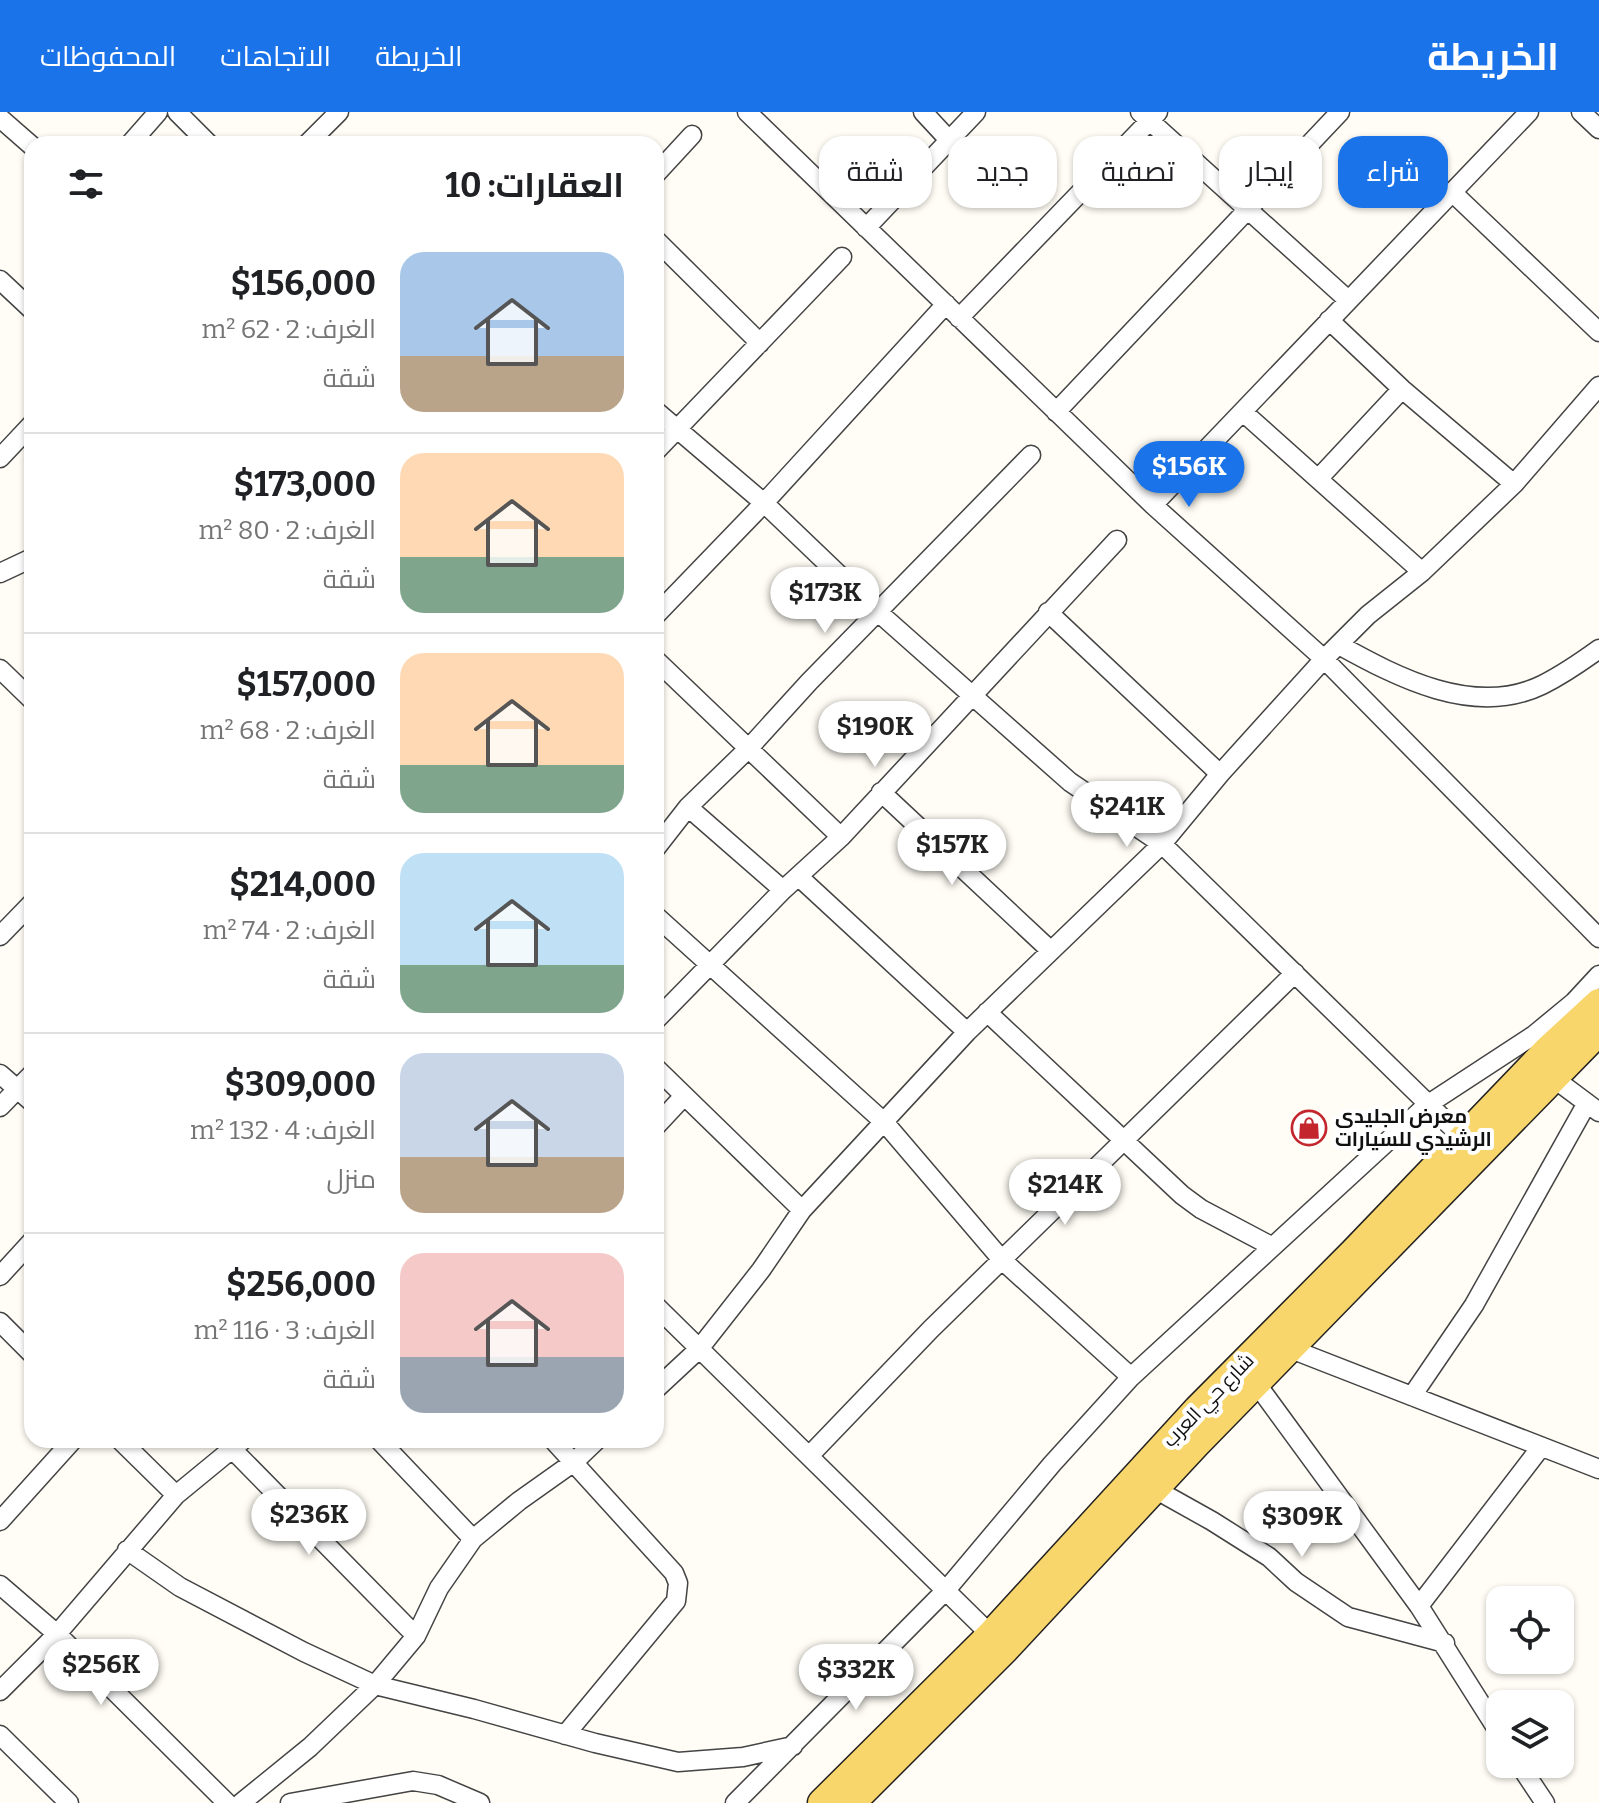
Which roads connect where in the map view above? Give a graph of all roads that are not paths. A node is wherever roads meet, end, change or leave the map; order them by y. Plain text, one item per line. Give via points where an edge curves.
1 (158, 112) edge
2 (177, 112) edge
3 (339, 112) edge
4 (747, 112) edge
5 (923, 112) edge
6 (976, 112) edge
7 (1340, 112) edge
8 (1529, 112) edge
9 (1581, 112) edge
10 (1149, 115) edge
11 (0, 118) edge
12 (1599, 129) edge
13 (692, 135) dead end
14 (137, 136) edge
15 (201, 136) edge
16 (315, 136) edge
17 (953, 136) edge
18 (24, 139) edge
19 (948, 139) edge
20 (948, 141) edge
21 (664, 165) edge
22 (1452, 192) junction
23 (1248, 211) junction
24 (866, 228) junction
25 (664, 248) edge
26 (842, 257) dead end
27 (1, 282) edge
28 (1348, 300) junction
29 (24, 303) edge
30 (946, 304) junction
31 (959, 318) junction
32 (1329, 320) junction
33 (1599, 332) edge
34 (760, 343) junction
35 (1599, 386) edge
36 (1402, 389) junction
37 (1056, 412) junction
38 (1243, 412) junction
39 (664, 418) edge
40 (677, 429) junction
41 (24, 431) edge
42 (664, 443) edge
43 (2, 451) edge
44 (1031, 455) dead end
45 (1318, 479) junction
46 (1514, 484) junction
47 (764, 503) junction
48 (1153, 505) junction
49 (1117, 540) dead end
50 (24, 562) edge
51 (1422, 572) junction
52 (0, 573) edge
53 (664, 607) edge
54 (878, 612) junction
55 (1048, 612) junction
56 (1339, 645) junction
57 (1599, 649) edge
58 (1324, 659) junction
59 (664, 668) edge
60 (0, 669) edge
61 (24, 692) edge
62 (973, 694) junction
63 (749, 748) junction
64 (1220, 774) junction
65 (881, 792) junction
66 (688, 807) junction
67 (841, 837) junction
68 (664, 838) edge
69 (1162, 844) junction
70 (798, 876) junction
71 (783, 890) junction
72 (24, 909) edge
73 (664, 923) edge
74 (4, 924) edge
75 (1599, 938) edge
76 (1051, 951) junction
77 (710, 964) junction
78 (1295, 973) junction
79 (1599, 975) edge
80 (1599, 1003) edge
81 (664, 1012) edge
82 (987, 1012) junction
83 (1599, 1031) edge
84 (967, 1032) junction
85 (0, 1074) edge
86 (664, 1076) edge
87 (1552, 1077) junction
88 (24, 1083) edge
89 (17, 1090) junction
90 (24, 1096) edge
91 (684, 1096) junction
92 (1427, 1105) junction
93 (0, 1107) edge
94 (1593, 1108) edge
95 (664, 1117) edge
96 (885, 1123) junction
97 (1464, 1139) junction
98 (1123, 1141) junction
99 (802, 1210) junction
100 (1271, 1246) junction
101 (24, 1250) edge
102 (1002, 1260) junction
103 (0, 1276) edge
104 (664, 1314) edge
105 (0, 1322) edge
106 (24, 1346) edge
107 (699, 1349) junction
108 (1291, 1349) junction
109 (1131, 1377) junction
110 (664, 1382) edge
111 (1256, 1383) junction
112 (1227, 1396) junction
113 (1412, 1396) junction
114 (1541, 1447) junction
115 (66, 1448) edge
116 (128, 1448) edge
117 (234, 1448) edge
118 (241, 1448) edge
119 (387, 1448) edge
120 (561, 1448) edge
121 (589, 1448) edge
122 (810, 1455) junction
123 (574, 1462) junction
124 (1599, 1469) edge
125 (1153, 1488) junction
126 (176, 1495) junction
127 (0, 1521) edge
128 (473, 1539) junction
129 (127, 1550) junction
130 (0, 1585) edge
131 (947, 1589) junction
132 (1419, 1606) junction
133 (57, 1634) junction
134 (416, 1636) junction
135 (998, 1642) junction
136 (1445, 1643) junction
137 (375, 1685) junction
138 (0, 1691) edge
139 (1486, 1711) edge
140 (0, 1735) edge
141 (565, 1735) junction
142 (793, 1746) junction
143 (1528, 1778) edge
144 (69, 1803) edge
145 (227, 1803) edge
146 (241, 1803) edge
147 (290, 1803) edge
148 (480, 1803) edge
149 (735, 1803) edge
150 (822, 1803) edge
151 (851, 1803) edge
152 (1545, 1803) edge

1 - 14 street
2 - 15 street
3 - 16 street
4 - 24 street
5 - 19 street
6 - 17 street
7 - 23 street
8 - 22 street
9 - 12 street
10 - 23 street
10 - 31 street
11 - 18 street
13 - 21 street
20 - 24 street
22 - 28 street
22 - 33 street
23 - 28 street
23 - 37 street
24 - 30 street
25 - 34 street
26 - 34 street
27 - 29 street
28 - 32 street
30 - 31 street
30 - 47 street
31 - 37 street
32 - 36 street
32 - 38 street
34 - 40 street
35 - 46 street
36 - 45 street
36 - 46 street
37 - 48 street
38 - 45 street
38 - 48 street
39 - 40 street
40 - 42 street
40 - 47 street
41 - 43 street
44 - 54 street
45 - 51 street
46 - 51 street
47 - 53 street
47 - 54 street
48 - 58 street
49 - 55 street
50 - 52 street
51 - 56 street
54 - 62 street
54 - 63 street
55 - 62 street
55 - 64 street
56 - 57 street via 1438,692 1499,697 1539,687
56 - 58 street
58 - 64 street
58 - 75 street
59 - 63 street
60 - 61 street
62 - 65 street
62 - 69 street via 1070,782
63 - 66 street
63 - 67 street
64 - 69 street
65 - 67 street
65 - 76 street
66 - 68 street
66 - 71 street
67 - 70 street
69 - 76 street
69 - 78 street
70 - 71 street
70 - 84 street
71 - 77 street
72 - 74 street
73 - 77 street
76 - 82 street
77 - 81 street
77 - 96 street
78 - 92 street
78 - 98 street
79 - 92 street via 1534,1035
80 - 97 main road, شارع حي العرب
82 - 84 street
82 - 98 street
83 - 87 main road, شارع حي العرب
84 - 96 street
85 - 89 street
86 - 91 street
87 - 94 street
87 - 108 main road, شارع حي العرب
88 - 89 street
89 - 90 street
89 - 93 street
91 - 95 street
91 - 99 street
92 - 97 street
92 - 100 street
94 - 113 street via 1474,1305
96 - 99 street
96 - 102 street
97 - 112 main road, شارع حي العرب
98 - 100 street via 1201,1209
98 - 102 street
99 - 107 street
100 - 109 street
101 - 103 street
102 - 109 street
102 - 122 street
104 - 107 street
105 - 106 street
107 - 110 street
107 - 122 street
108 - 111 main road, شارع حي العرب
108 - 113 street
109 - 131 street
111 - 112 main road, شارع حي العرب
111 - 132 street
112 - 125 main road, شارع حي العرب
112 - 135 main road, شارع حي العرب via 1119,1494
113 - 114 street
114 - 124 street
114 - 132 street
115 - 127 street
116 - 126 street
117 - 126 street
118 - 134 street
119 - 128 street
120 - 123 street
121 - 123 street
122 - 131 street
123 - 128 street
123 - 141 street via 678,1583 676,1601
125 - 135 main road, شارع حي العرب
125 - 136 street via 1269,1557 1348,1617
126 - 129 street
128 - 134 street via 439,1588
129 - 133 street
129 - 137 street via 192,1593
130 - 133 street
131 - 135 street
131 - 142 street
132 - 136 street
133 - 138 street
133 - 145 street
134 - 137 street
135 - 150 main road, شارع حي العرب
135 - 151 main road, شارع حي العرب
136 - 139 street
137 - 141 street
137 - 146 street
140 - 144 street
141 - 142 street via 678,1762 743,1757
142 - 149 street
143 - 152 street
147 - 148 street via 413,1781

